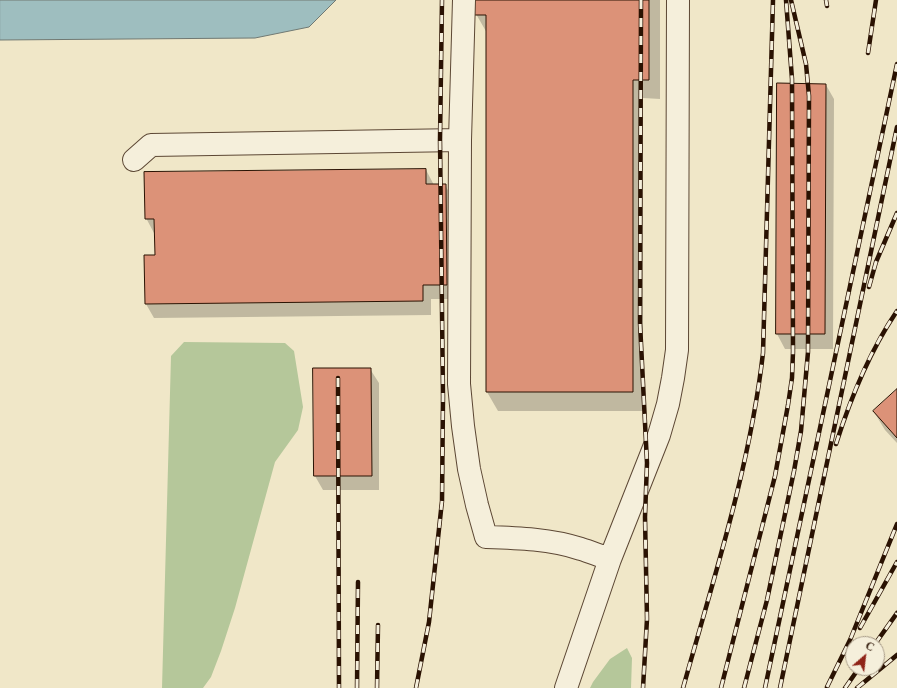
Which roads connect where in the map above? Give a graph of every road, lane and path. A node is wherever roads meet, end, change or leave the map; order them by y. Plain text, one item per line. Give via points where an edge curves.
1 (464, 0) edge
2 (678, 0) edge
3 (460, 140) junction
4 (134, 160) dead end
5 (610, 559) junction
6 (566, 688) edge

1 - 3 lane
2 - 5 lane via 676,357 668,404 659,435
3 - 4 lane via 151,145
3 - 5 lane via 459,384 469,469 486,537 550,542 580,548
5 - 6 lane

